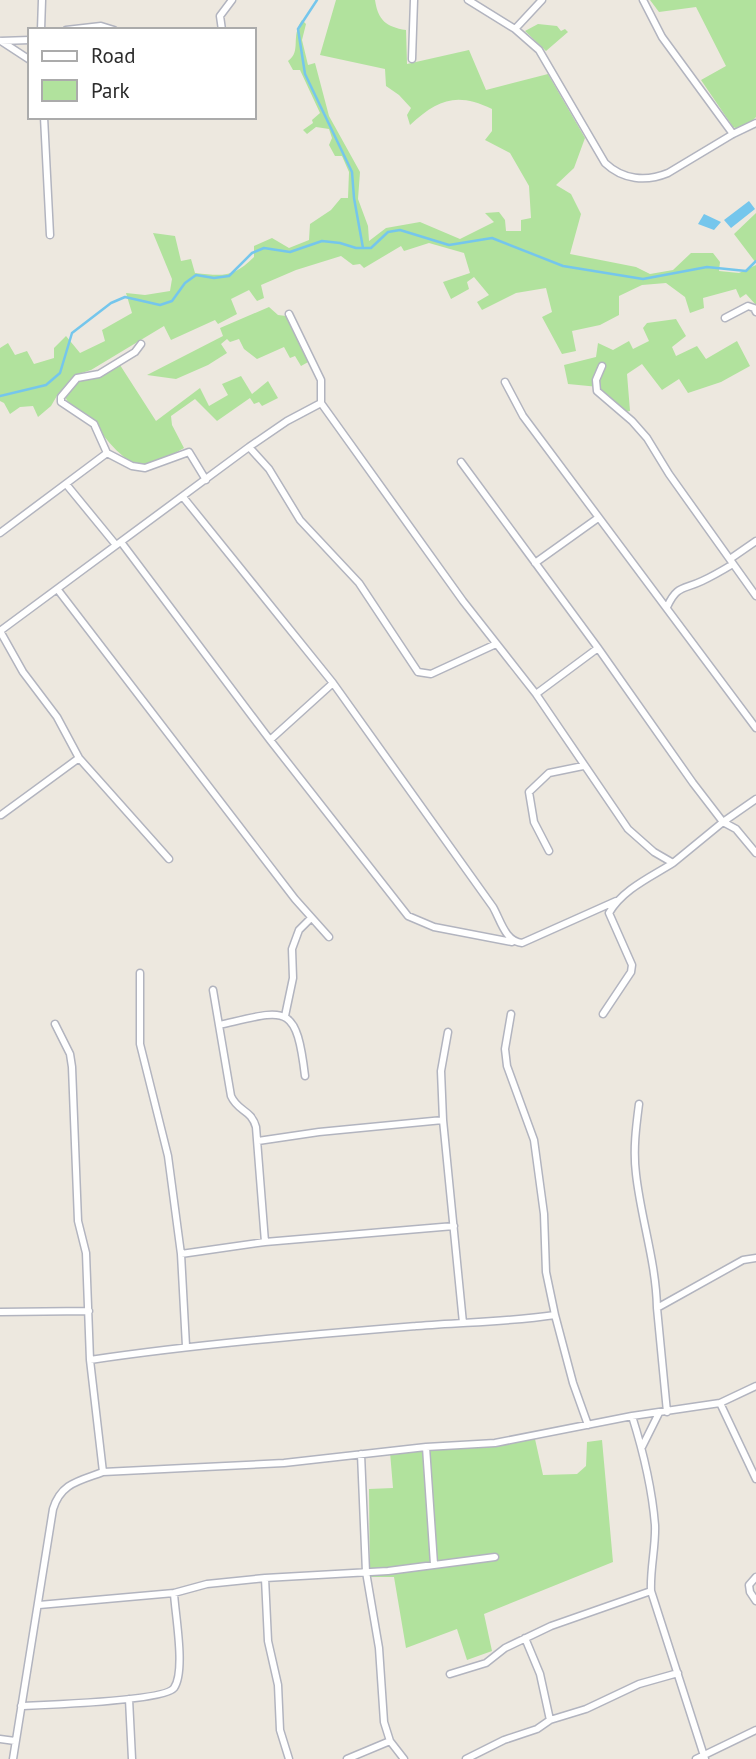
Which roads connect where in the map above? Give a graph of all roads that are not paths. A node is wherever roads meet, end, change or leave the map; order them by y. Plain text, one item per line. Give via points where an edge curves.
1 (42, 0) edge
2 (232, 0) edge
3 (414, 0) edge
4 (468, 0) edge
5 (542, 0) edge
6 (643, 0) edge
7 (41, 28) edge
8 (84, 28) edge
9 (108, 28) edge
10 (222, 28) edge
11 (515, 29) junction
12 (28, 40) edge
13 (0, 41) edge
14 (28, 59) edge
15 (412, 59) dead end
16 (44, 119) edge
17 (756, 123) edge
18 (733, 134) junction
19 (50, 235) dead end
20 (756, 312) edge
21 (289, 314) dead end
22 (725, 318) dead end
23 (141, 344) dead end
24 (602, 366) dead end
25 (505, 382) dead end
26 (321, 403) junction
27 (249, 447) junction
28 (107, 453) junction
29 (461, 462) dead end
30 (206, 480) junction
31 (66, 484) junction
32 (183, 497) junction
33 (598, 518) junction
34 (0, 533) edge
35 (756, 541) edge
36 (119, 544) junction
37 (732, 562) junction
38 (535, 563) junction
39 (58, 590) junction
40 (756, 596) edge
41 (667, 607) junction
42 (0, 631) edge
43 (496, 644) junction
44 (598, 648) junction
45 (333, 683) junction
46 (536, 694) junction
47 (756, 728) edge
48 (270, 740) junction
49 (79, 758) junction
50 (583, 766) junction
51 (756, 799) edge
52 (1, 815) edge
53 (723, 822) junction
54 (549, 851) dead end
55 (756, 853) edge
56 (169, 859) dead end
57 (673, 863) junction
58 (616, 901) junction
59 (312, 918) junction
60 (329, 937) dead end
61 (514, 942) junction
62 (140, 973) dead end
63 (213, 990) dead end
64 (511, 1014) dead end
65 (603, 1014) dead end
66 (285, 1016) junction
67 (55, 1024) dead end
68 (219, 1025) junction
69 (448, 1032) dead end
70 (305, 1076) dead end
71 (639, 1104) dead end
72 (443, 1120) junction
73 (258, 1142) junction
74 (454, 1226) junction
75 (265, 1242) junction
76 (181, 1254) junction
77 (756, 1258) edge
78 (657, 1308) junction
79 (89, 1311) junction
80 (0, 1312) edge
81 (555, 1315) junction
82 (463, 1322) junction
83 (186, 1346) junction
84 (90, 1360) junction
85 (756, 1386) edge
86 (720, 1403) junction
87 (663, 1412) junction
88 (632, 1416) junction
89 (588, 1425) junction
90 (426, 1447) junction
91 (642, 1447) junction
92 (361, 1454) junction
93 (103, 1472) junction
94 (756, 1479) edge
95 (495, 1557) dead end
96 (434, 1564) junction
97 (366, 1572) junction
98 (756, 1577) edge
99 (265, 1578) junction
100 (651, 1591) junction
101 (174, 1593) junction
102 (756, 1601) edge
103 (39, 1605) junction
104 (525, 1638) junction
105 (678, 1673) junction
106 (450, 1674) dead end
107 (129, 1699) junction
108 (21, 1706) junction
109 (550, 1720) junction
110 (756, 1730) edge
111 (0, 1739) edge
112 (15, 1741) junction
113 (390, 1741) junction
114 (704, 1757) edge
115 (13, 1759) edge
116 (132, 1759) edge
117 (289, 1759) edge
118 (347, 1759) edge
119 (404, 1759) edge
120 (466, 1759) edge
121 (696, 1759) edge

1 - 7 street
2 - 10 street via 220,16
3 - 15 street
4 - 11 street
5 - 11 street
6 - 18 street via 662,37
8 - 9 street
11 - 18 street via 543,56 605,163 625,177 658,177
12 - 13 street
13 - 14 street
16 - 19 street
17 - 18 street
20 - 22 street via 748,306
21 - 26 street via 321,380
23 - 28 street via 99,374 77,378 61,397 62,404 94,424
24 - 37 street via 597,391 640,429
25 - 33 street via 523,416
26 - 27 street
26 - 43 street
27 - 30 street
27 - 43 street via 269,469 300,520 359,583 418,672 431,674
28 - 30 street via 142,468 189,452
28 - 31 street
29 - 38 street
30 - 32 street
31 - 34 street
31 - 36 street
32 - 36 street
32 - 45 street
33 - 38 street
33 - 41 street
35 - 37 street
36 - 39 street
36 - 48 street
37 - 40 street
37 - 41 street via 702,581 681,587
38 - 44 street
39 - 42 street
39 - 59 street
41 - 47 street
42 - 49 street
43 - 46 street
44 - 46 street
44 - 53 street
45 - 48 street
45 - 61 street
46 - 50 street
48 - 61 street via 408,916 434,927
49 - 52 street
49 - 56 street
50 - 54 street via 549,773 528,792 534,822
50 - 57 street via 628,829
51 - 53 street
53 - 55 street via 736,829
53 - 57 street
57 - 58 street
58 - 61 street via 522,943
58 - 65 street via 609,913 630,958 631,972
59 - 60 street
59 - 66 street via 299,930 292,949 293,978
62 - 76 street via 140,1044 163,1131
63 - 68 street
64 - 81 street via 507,1066 534,1140 546,1272
66 - 68 street via 268,1014
66 - 70 street via 298,1033
67 - 79 street via 72,1067 78,1221 86,1253
68 - 73 street via 231,1096 234,1104 254,1118
69 - 72 street via 441,1071
71 - 78 street via 635,1172
72 - 73 street
72 - 74 street
73 - 75 street
74 - 75 street
74 - 82 street
75 - 76 street
76 - 83 street
77 - 78 street
78 - 87 street
79 - 80 street
79 - 84 street
81 - 82 street
81 - 89 street
82 - 83 street
83 - 84 street
84 - 93 street
85 - 86 street
86 - 87 street
86 - 94 street
87 - 88 street
87 - 91 street
88 - 89 street
88 - 91 street
89 - 90 street via 495,1443
90 - 92 street
90 - 96 street
91 - 100 street via 655,1527
92 - 93 street via 284,1464
92 - 97 street
93 - 103 street via 57,1496
95 - 96 street
96 - 97 street
97 - 99 street
97 - 113 street
98 - 102 street via 749,1585
99 - 101 street via 206,1584
99 - 117 street via 268,1641 276,1672 280,1730
100 - 104 street
100 - 105 street
101 - 103 street
101 - 107 street via 179,1659 175,1688
103 - 108 street
104 - 106 street via 486,1662
104 - 109 street via 540,1674
105 - 109 street
105 - 114 street
107 - 108 street
107 - 116 street
108 - 112 street
109 - 120 street
110 - 114 street
111 - 112 street
112 - 115 street
113 - 118 street
113 - 119 street
114 - 121 street

